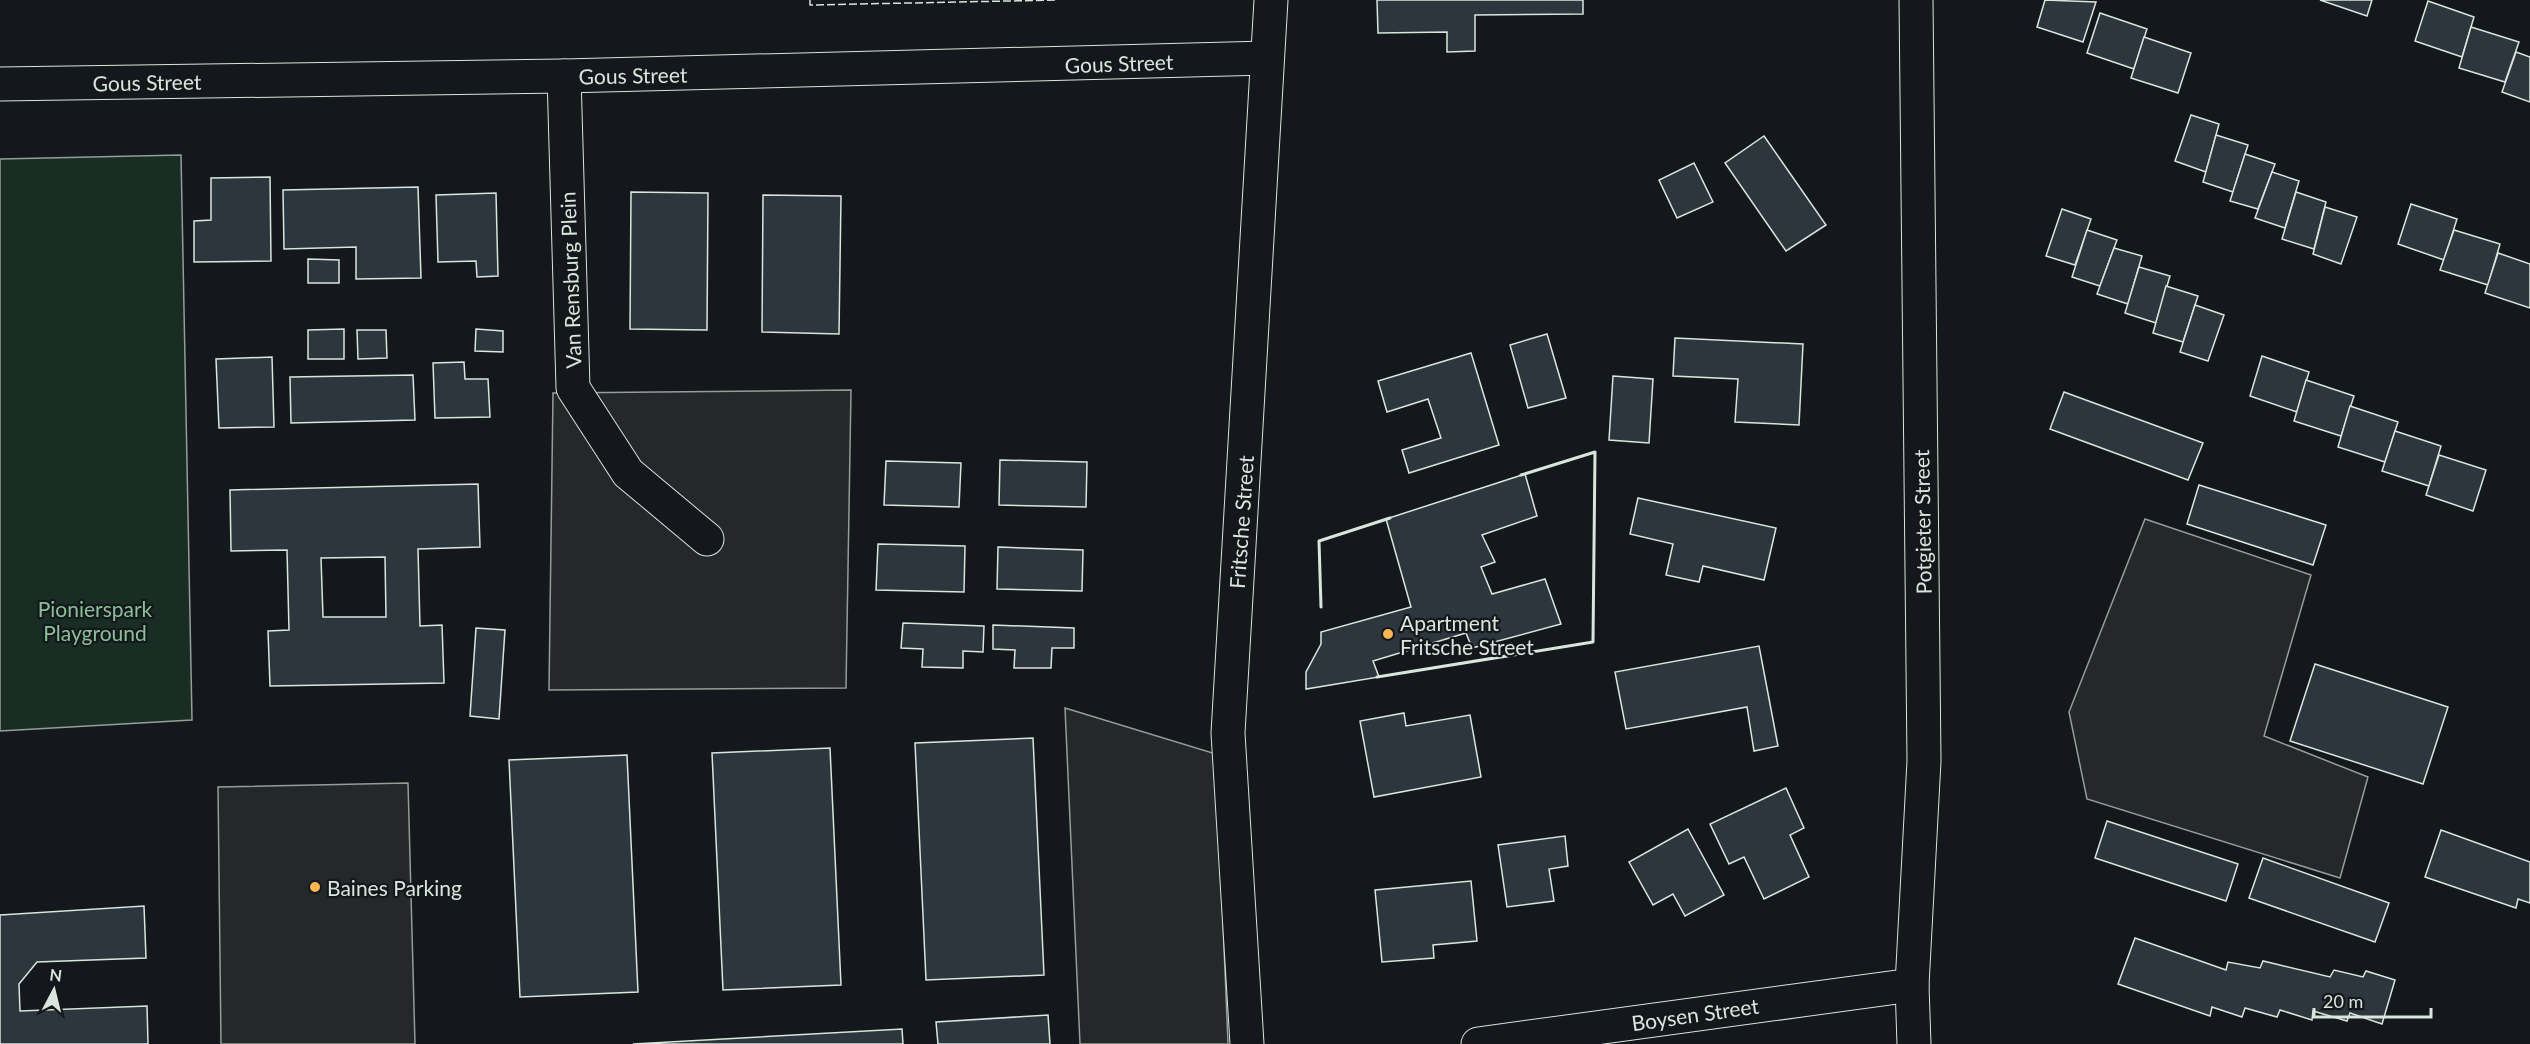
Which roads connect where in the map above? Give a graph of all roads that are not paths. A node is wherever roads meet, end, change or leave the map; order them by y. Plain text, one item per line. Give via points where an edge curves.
1 (1271, 0) edge
2 (1916, 0) edge
3 (1267, 58) junction
4 (564, 76) junction
5 (0, 84) edge
6 (707, 539) dead end
7 (1912, 985) junction
8 (1247, 1044) edge
9 (1478, 1044) edge
10 (1914, 1044) edge

1 - 3 street, Fritsche Street
2 - 7 street, Potgieter Street via 1924,760
3 - 4 street, Gous Street
3 - 8 street, Fritsche Street via 1228,732
4 - 5 street, Gous Street
4 - 6 street, Van Rensburg Plein via 573,388 628,473
7 - 9 street, Boysen Street
7 - 10 street, Potgieter Street

